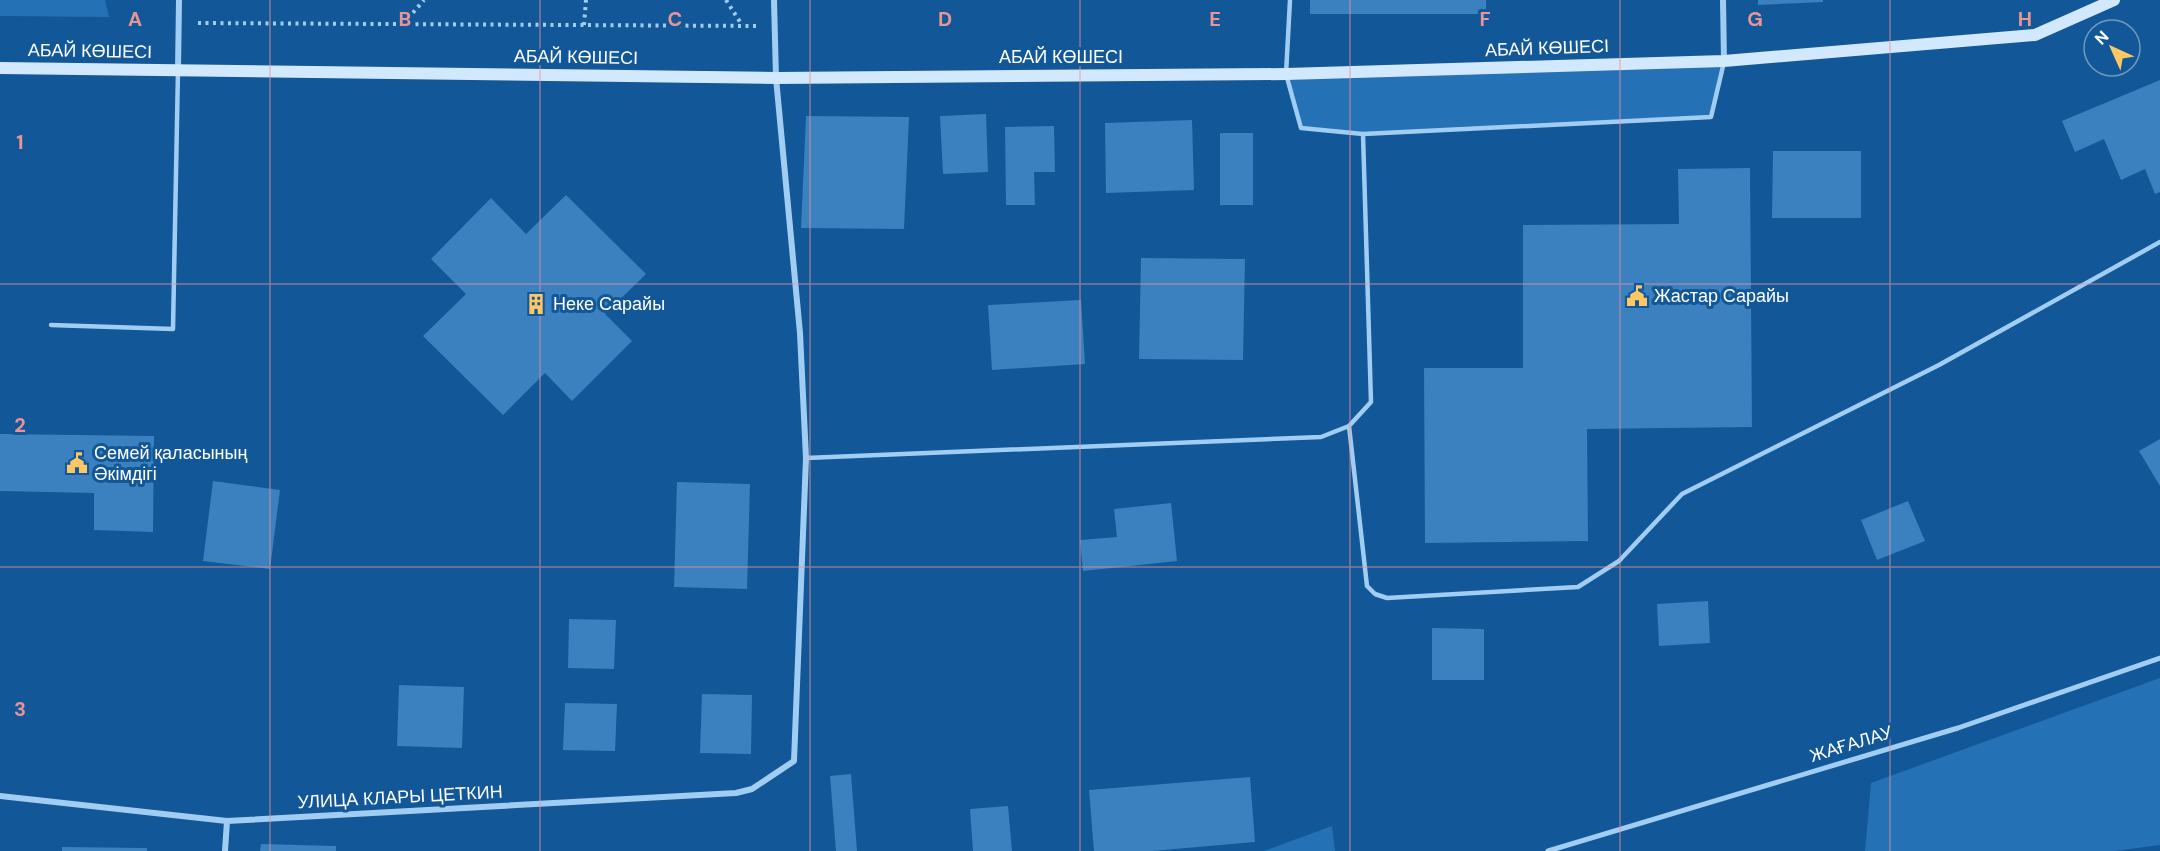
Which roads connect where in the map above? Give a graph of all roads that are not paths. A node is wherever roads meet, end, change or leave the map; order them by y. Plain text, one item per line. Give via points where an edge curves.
1 (179, 0) edge
2 (774, 0) edge
3 (1290, 0) edge
4 (1723, 0) edge
5 (2114, 0) edge
6 (1724, 61) junction
7 (0, 68) edge
8 (178, 70) junction
9 (1286, 74) junction
10 (776, 78) junction
11 (1363, 134) junction
12 (2160, 242) edge
13 (51, 325) dead end
14 (1349, 426) junction
15 (806, 458) junction
16 (2160, 658) edge
17 (0, 796) edge
18 (226, 822) junction
19 (225, 851) edge
20 (1548, 851) edge

1 - 8 street
2 - 10 street
3 - 9 lane
4 - 6 street
5 - 6 main road, АБАЙ КӨШЕСІ via 2035,35
6 - 9 main road, АБАЙ КӨШЕСІ
6 - 11 lane via 1711,117
7 - 8 main road, АБАЙ КӨШЕСІ
8 - 10 main road, АБАЙ КӨШЕСІ
8 - 13 lane via 173,329
9 - 10 main road, АБАЙ КӨШЕСІ
9 - 11 lane via 1301,128
10 - 15 street via 800,333
11 - 14 lane via 1371,402
12 - 14 lane via 1938,365 1682,494 1619,561 1578,587 1387,598 1375,594 1367,586
14 - 15 lane via 1321,437
15 - 18 street, УЛИЦА КЛАРЫ ЦЕТКИН via 794,761 752,789
16 - 20 street, ЖАҒАЛАУ via 1958,728
17 - 18 street, УЛИЦА КЛАРЫ ЦЕТКИН
18 - 19 street

